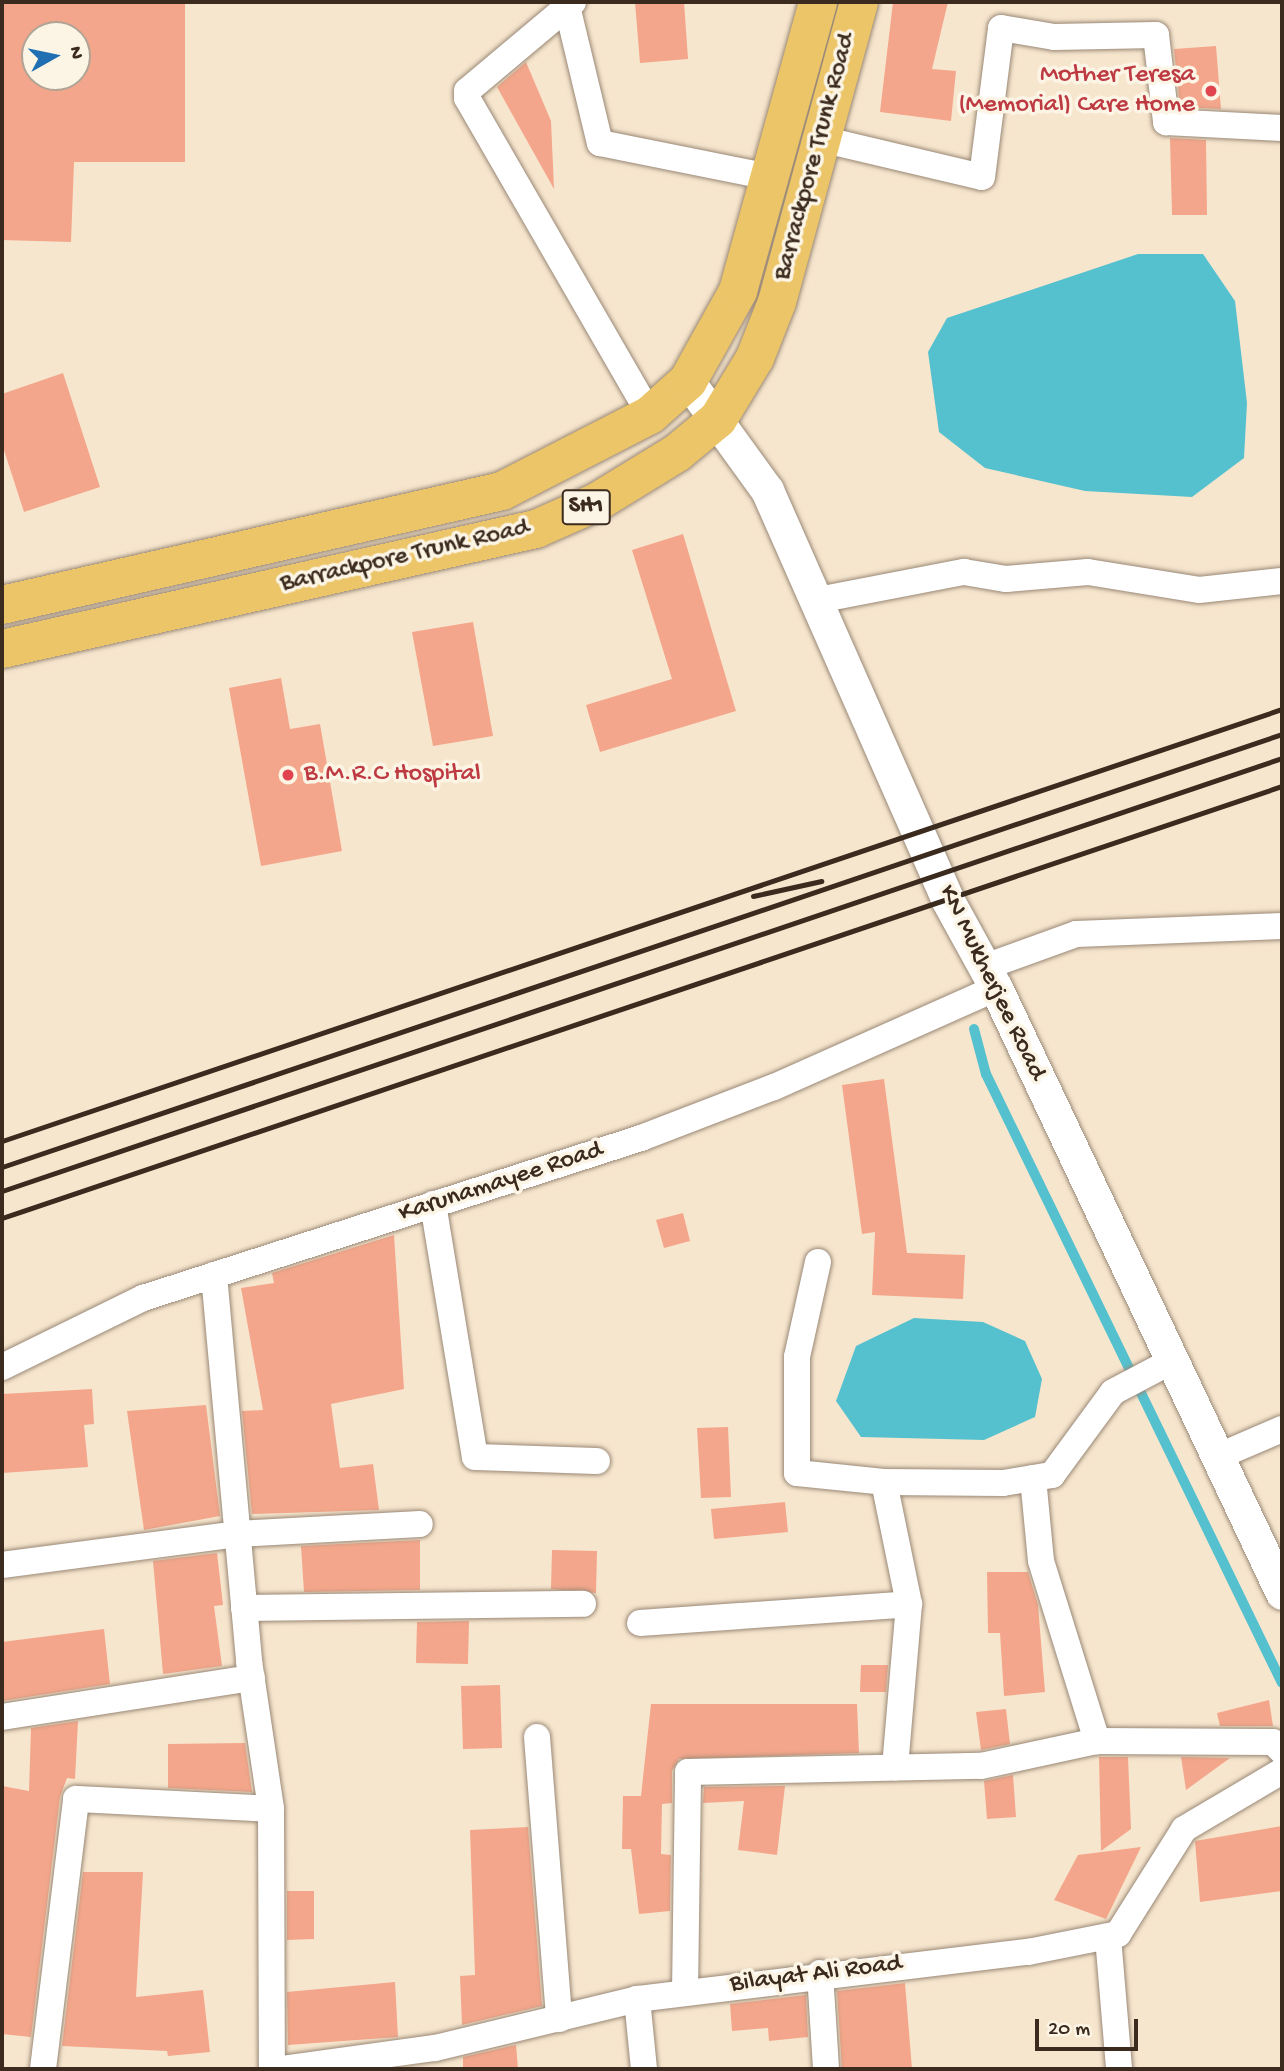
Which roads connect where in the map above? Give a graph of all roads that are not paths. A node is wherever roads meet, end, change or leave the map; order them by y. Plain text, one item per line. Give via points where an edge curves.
1 (818, 2) edge
2 (859, 2) edge
3 (570, 4) edge
4 (1282, 128) edge
5 (821, 139) junction
6 (765, 176) junction
7 (688, 381) junction
8 (650, 415) junction
9 (718, 419) junction
10 (1282, 581) edge
11 (818, 600) junction
12 (2, 605) edge
13 (2, 649) edge
14 (1282, 926) edge
15 (991, 977) junction
16 (433, 1205) junction
17 (818, 1262) dead end
18 (214, 1275) junction
19 (1172, 1361) junction
20 (2, 1367) edge
21 (1282, 1430) edge
22 (1217, 1457) junction
23 (597, 1461) dead end
24 (1033, 1478) junction
25 (884, 1482) junction
26 (420, 1524) dead end
27 (237, 1534) junction
28 (2, 1565) edge
29 (1282, 1593) edge
30 (583, 1604) dead end
31 (909, 1604) junction
32 (244, 1608) junction
33 (640, 1623) dead end
34 (252, 1678) junction
35 (2, 1717) edge
36 (537, 1737) dead end
37 (1097, 1741) junction
38 (1282, 1751) edge
39 (895, 1767) junction
40 (1282, 1771) edge
41 (271, 1809) junction
42 (1108, 1937) junction
43 (820, 1973) junction
44 (685, 1992) junction
45 (637, 1999) junction
46 (559, 2019) junction
47 (436, 2059) edge
48 (43, 2069) edge
49 (272, 2069) edge
50 (281, 2069) edge
51 (644, 2069) edge
52 (826, 2069) edge
53 (1119, 2069) edge

1 - 6 main road, Barrackpore Trunk Road / SH1
2 - 5 main road, Barrackpore Trunk Road / SH1
3 - 6 street via 600,143
3 - 8 street via 467,91 467,98
4 - 5 street via 1166,122 1156,35 1054,37 1001,28 982,177
5 - 9 main road, Barrackpore Trunk Road / SH1 via 777,302 755,358
6 - 7 main road, Barrackpore Trunk Road / SH1 via 738,291
7 - 8 main road, Barrackpore Trunk Road / SH1
7 - 9 street, KN Mukherjee Road
8 - 12 main road, Barrackpore Trunk Road / SH1 via 502,491
9 - 11 street, KN Mukherjee Road via 767,490
9 - 13 main road, Barrackpore Trunk Road / SH1 via 597,502 536,529
10 - 11 street via 1199,590 1088,572 1006,579 964,572
11 - 15 street, KN Mukherjee Road via 947,899
14 - 15 street, Karunamayee Road via 1076,934
15 - 16 street, Karunamayee Road via 774,1087
15 - 19 street, KN Mukherjee Road
16 - 18 street, Karunamayee Road
16 - 23 street via 475,1457
17 - 25 street via 797,1357 797,1473
18 - 20 street, Karunamayee Road via 143,1298
18 - 27 street
19 - 22 street, KN Mukherjee Road
19 - 24 street via 1113,1392 1052,1475
21 - 22 street
22 - 29 street, KN Mukherjee Road
24 - 25 street
24 - 37 street via 1041,1561
25 - 31 street
26 - 27 street
27 - 28 street
27 - 32 street
30 - 32 street
31 - 33 street
31 - 39 street
32 - 34 street
34 - 35 street
34 - 41 street
36 - 46 street
37 - 38 street via 1273,1742
37 - 39 street via 981,1766
39 - 44 street via 688,1772
40 - 42 street via 1184,1829 1118,1934
41 - 48 street via 76,1800
41 - 49 street
42 - 43 street, Bilayat Ali Road via 1028,1952
42 - 53 street
43 - 44 street, Bilayat Ali Road
43 - 52 street
44 - 45 street, Bilayat Ali Road
45 - 46 street, Bilayat Ali Road
45 - 51 street
46 - 47 street, Bilayat Ali Road
47 - 50 street, Bilayat Ali Road

